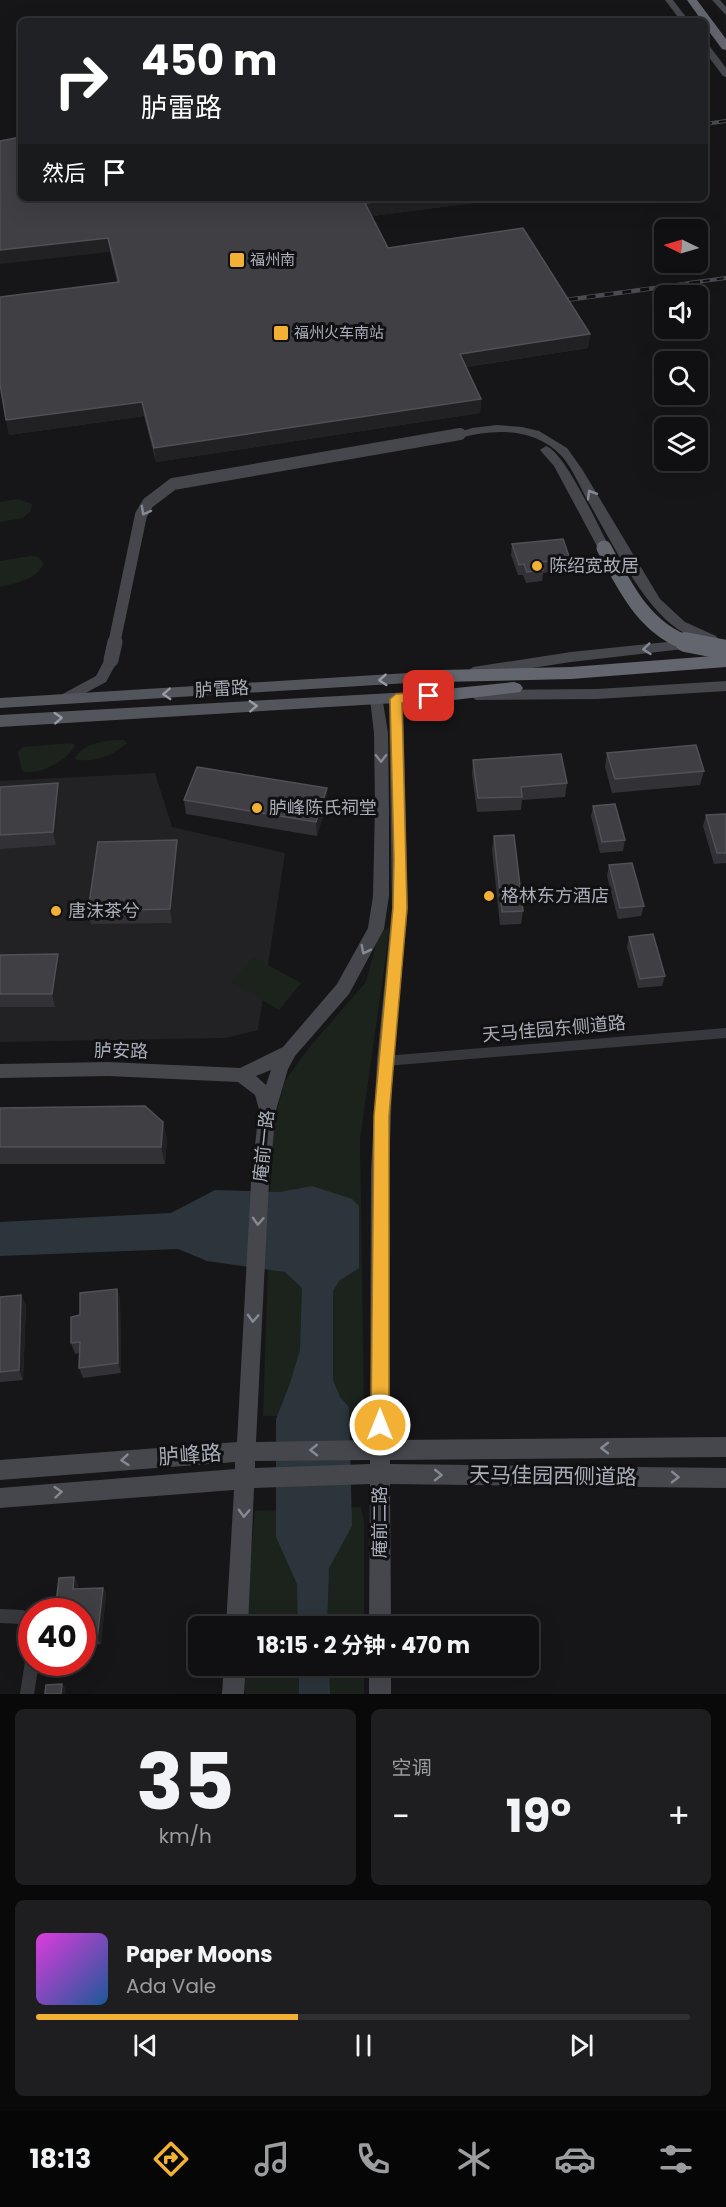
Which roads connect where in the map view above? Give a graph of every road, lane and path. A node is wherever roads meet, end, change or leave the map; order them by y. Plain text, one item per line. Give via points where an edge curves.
1 (669, 0) edge
2 (692, 0) edge
3 (706, 0) edge
4 (716, 0) edge
5 (726, 13) edge
6 (684, 18) edge
7 (705, 18) edge
8 (708, 22) edge
9 (726, 26) edge
10 (726, 47) edge
11 (708, 50) edge
12 (726, 74) edge
13 (612, 546) junction
14 (726, 641) edge
15 (726, 650) edge
16 (726, 661) edge
17 (726, 674) edge
18 (441, 676) junction
19 (593, 677) junction
20 (726, 686) edge
21 (446, 695) junction
22 (377, 699) junction
23 (396, 699) junction
24 (62, 700) junction
25 (0, 704) edge
26 (0, 721) edge
27 (726, 1034) edge
28 (289, 1051) junction
29 (385, 1061) junction
30 (0, 1071) edge
31 (241, 1075) junction
32 (267, 1110) junction
33 (726, 1447) edge
34 (370, 1449) junction
35 (246, 1452) junction
36 (0, 1470) edge
37 (370, 1475) junction
38 (245, 1478) junction
39 (726, 1478) edge
40 (0, 1498) edge
41 (0, 1616) edge
42 (18, 1616) edge
43 (238, 1616) edge
44 (379, 1616) edge
45 (30, 1676) edge
46 (234, 1676) edge
47 (380, 1676) edge
48 (27, 1694) edge
49 (233, 1694) edge
50 (380, 1694) edge

1 - 6 street
2 - 7 highway
3 - 9 highway
4 - 5 street
8 - 10 highway
11 - 12 street
13 - 14 street via 666,615 684,630
13 - 15 highway, bridge via 634,603 649,622 689,644
13 -> 24 street, bridge via 560,464 545,449 510,435 460,434 173,484 148,503 141,515 111,660 102,679
14 -> 18 street via 571,657
16 - 19 highway
17 - 19 highway
18 - 19 highway
18 -> 24 main road, 胪雷路
19 - 21 highway
20 - 21 street via 597,694
21 - 23 main road, 胪雷路
22 - 23 main road, 胪雷路
26 -> 22 main road, 胪雷路
22 -> 28 street, 庵前一路 via 382,806 381,896 376,929 343,989
23 - 29 street, 庵前二路 via 400,908
24 - 25 main road, 胪雷路
27 - 29 street, 天马佳园东侧道路
28 - 31 street
28 - 32 street, 庵前一路
29 - 34 street, 庵前二路
30 - 31 street, 胪安路 via 108,1069
31 - 32 street via 262,1091
32 -> 35 street, 庵前一路
33 -> 34 street, 天马佳园西侧道路
34 -> 35 street, 胪峰路
34 - 37 street, 庵前二路
35 -> 36 street, 胪峰路
35 - 38 street, 庵前一路
37 - 38 street, 胪峰路
37 -> 39 street, 天马佳园西侧道路
37 - 44 street, 庵前二路
40 -> 38 street, 胪峰路
38 -> 43 street, 庵前一路
41 - 42 street
45 - 48 street
46 - 49 street
47 - 50 street

